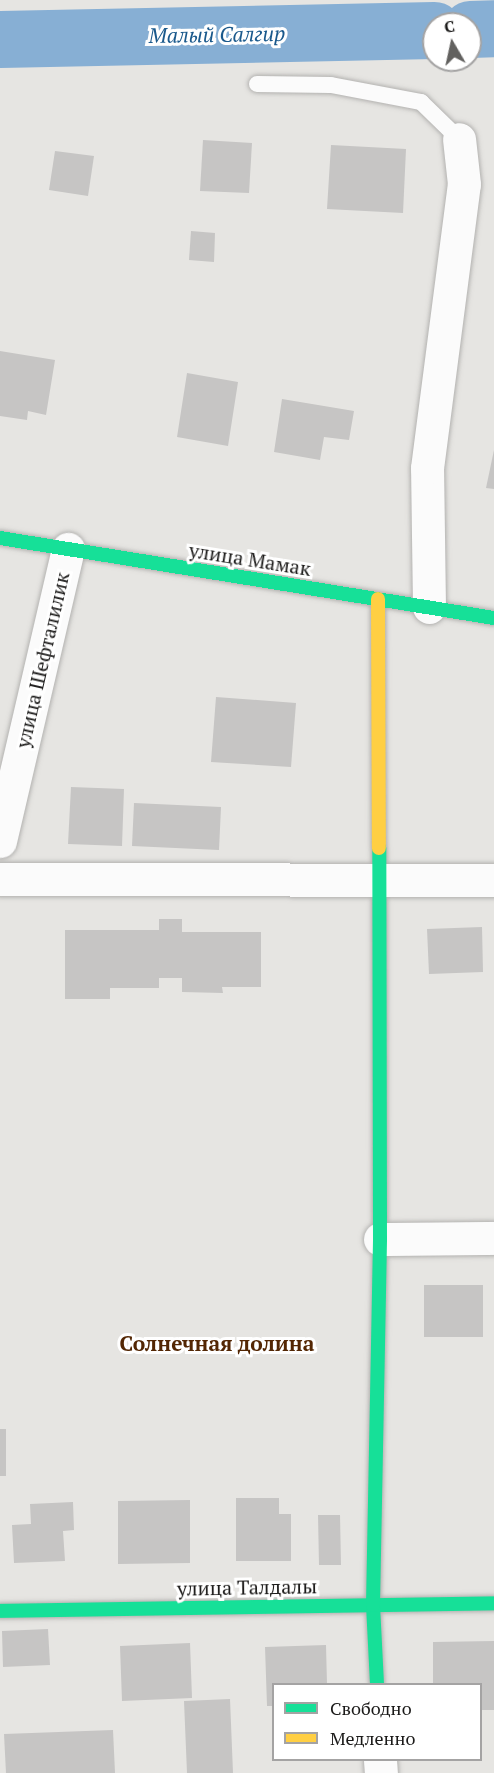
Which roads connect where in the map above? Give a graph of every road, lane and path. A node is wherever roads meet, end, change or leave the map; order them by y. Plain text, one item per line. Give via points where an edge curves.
1 (257, 84) dead end
2 (459, 139) joint
3 (0, 538) edge
4 (68, 549) junction
5 (378, 599) junction
6 (429, 607) junction
7 (494, 618) edge
8 (0, 841) edge
9 (0, 879) edge
10 (494, 880) edge
11 (378, 883) junction
12 (494, 1238) edge
13 (380, 1239) junction
14 (494, 1603) edge
15 (373, 1605) junction
16 (0, 1611) edge
17 (377, 1683) edge

1 - 2 lane via 331,84 421,102
2 - 6 street via 464,184 427,468
3 - 4 street, улица Мамак
4 - 5 street, улица Мамак
4 - 8 street, улица Шефталилик
5 - 6 street, улица Мамак
5 - 11 street
6 - 7 street, улица Мамак
9 - 11 street
10 - 11 street
11 - 13 street
12 - 13 street
13 - 15 street
14 - 15 street, улица Талдалы
15 - 16 street, улица Талдалы
15 - 17 street

